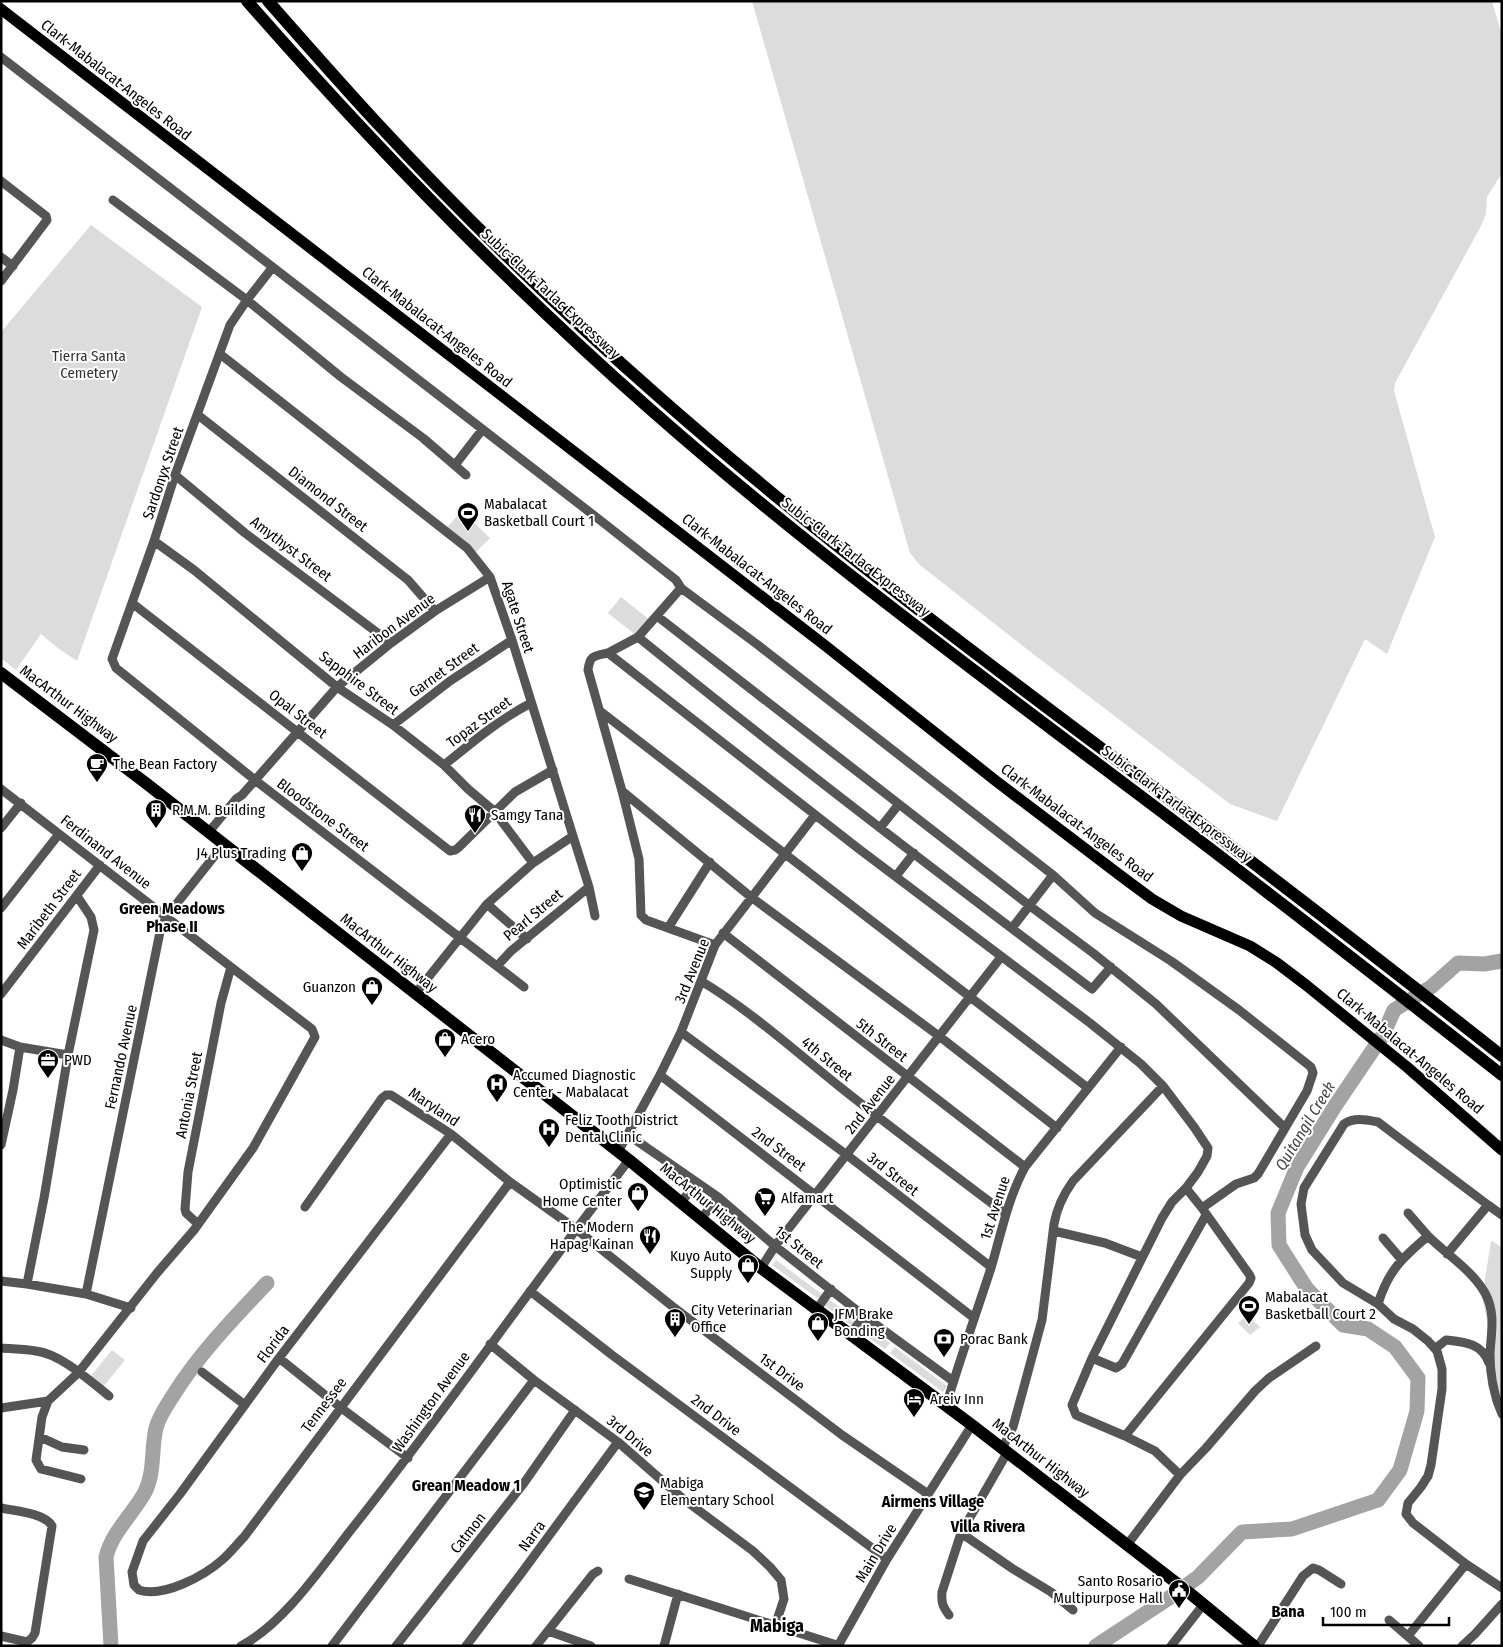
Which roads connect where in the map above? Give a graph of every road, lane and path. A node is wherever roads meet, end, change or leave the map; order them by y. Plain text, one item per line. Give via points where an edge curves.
1 (247, 1) edge
2 (268, 1) edge
3 (1, 10) edge
4 (1, 57) edge
5 (1, 181) edge
6 (113, 200) dead end
7 (1, 257) edge
8 (13, 266) junction
9 (272, 268) junction
10 (1, 281) edge
11 (247, 300) junction
12 (220, 354) junction
13 (198, 415) junction
14 (482, 430) junction
15 (456, 465) junction
16 (175, 475) junction
17 (466, 475) dead end
18 (154, 541) junction
19 (490, 577) junction
20 (681, 588) junction
21 (132, 603) junction
22 (435, 611) junction
23 (657, 616) junction
24 (638, 637) junction
25 (512, 640) junction
26 (392, 643) junction
27 (608, 652) junction
28 (112, 659) joint
29 (1, 673) edge
30 (337, 687) junction
31 (531, 703) junction
32 (600, 711) junction
33 (393, 725) junction
34 (298, 731) junction
35 (444, 765) junction
36 (553, 770) junction
37 (255, 780) junction
38 (1, 789) edge
39 (622, 791) junction
40 (20, 804) junction
41 (899, 804) junction
42 (494, 811) junction
43 (815, 815) junction
44 (1, 828) edge
45 (880, 828) junction
46 (59, 834) junction
47 (210, 834) junction
48 (573, 836) junction
49 (224, 844) junction
50 (786, 853) junction
51 (914, 853) junction
52 (710, 862) junction
53 (533, 863) junction
54 (100, 865) junction
55 (1054, 875) junction
56 (896, 876) junction
57 (589, 887) junction
58 (77, 896) junction
59 (751, 897) junction
60 (487, 904) junction
61 (1030, 906) junction
62 (1, 908) edge
63 (595, 916) dead end
64 (166, 917) junction
65 (668, 928) junction
66 (1012, 928) junction
67 (723, 933) junction
68 (461, 937) junction
69 (527, 939) junction
70 (715, 945) junction
71 (1001, 957) junction
72 (497, 966) junction
73 (1111, 967) junction
74 (231, 968) junction
75 (701, 981) junction
76 (524, 987) dead end
77 (1, 994) edge
78 (415, 994) junction
79 (970, 998) junction
80 (682, 1032) junction
81 (939, 1036) junction
82 (1, 1040) edge
83 (20, 1047) junction
84 (1121, 1047) junction
85 (68, 1055) junction
86 (1502, 1056) edge
87 (1502, 1074) edge
88 (660, 1075) junction
89 (908, 1078) junction
90 (1163, 1086) junction
91 (1088, 1088) junction
92 (877, 1116) junction
93 (1057, 1128) junction
94 (1285, 1128) junction
95 (451, 1134) junction
96 (627, 1134) junction
97 (1, 1145) edge
98 (1502, 1150) edge
99 (618, 1152) junction
100 (847, 1155) junction
101 (629, 1160) junction
102 (1025, 1167) junction
103 (510, 1182) junction
104 (697, 1183) junction
105 (1186, 1188) junction
106 (816, 1195) junction
107 (718, 1197) junction
108 (681, 1202) junction
109 (1488, 1205) junction
110 (305, 1207) dead end
111 (1204, 1211) junction
112 (1408, 1213) dead end
113 (1006, 1214) junction
114 (1502, 1215) edge
115 (701, 1219) junction
116 (198, 1224) junction
117 (576, 1229) junction
118 (1054, 1231) junction
119 (1428, 1236) junction
120 (1383, 1238) dead end
121 (775, 1246) junction
122 (1447, 1254) junction
123 (1142, 1257) junction
124 (1401, 1259) junction
125 (991, 1267) junction
126 (761, 1268) junction
127 (1, 1281) edge
128 (27, 1284) junction
129 (830, 1290) junction
130 (530, 1291) junction
131 (86, 1294) junction
132 (1378, 1304) junction
133 (130, 1308) junction
134 (817, 1309) junction
135 (864, 1316) junction
136 (974, 1318) junction
137 (851, 1334) junction
138 (490, 1344) junction
139 (1316, 1346) dead end
140 (1, 1348) edge
141 (1436, 1348) junction
142 (279, 1358) junction
143 (1092, 1358) junction
144 (1491, 1368) junction
145 (202, 1372) dead end
146 (78, 1373) junction
147 (534, 1380) junction
148 (953, 1381) junction
149 (109, 1396) dead end
150 (48, 1401) junction
151 (245, 1405) junction
152 (946, 1406) junction
153 (1, 1408) edge
154 (340, 1408) junction
155 (576, 1410) junction
156 (1502, 1414) edge
157 (972, 1425) junction
158 (1126, 1436) junction
159 (40, 1437) junction
160 (618, 1442) junction
161 (84, 1450) dead end
162 (1004, 1451) junction
163 (408, 1458) junction
164 (1180, 1475) junction
165 (81, 1478) dead end
166 (928, 1494) junction
167 (1, 1508) edge
168 (961, 1533) junction
169 (1127, 1545) junction
170 (887, 1559) junction
171 (1466, 1564) junction
172 (598, 1571) dead end
173 (133, 1578) joint
174 (629, 1579) dead end
175 (1341, 1584) dead end
176 (1502, 1588) edge
177 (678, 1594) junction
178 (1502, 1604) edge
179 (1203, 1605) junction
180 (1073, 1610) dead end
181 (949, 1615) dead end
182 (1389, 1620) dead end
183 (775, 1626) junction
184 (548, 1631) junction
185 (1, 1636) edge
186 (1408, 1636) junction
187 (246, 1645) edge
188 (838, 1645) edge
189 (332, 1646) edge
190 (396, 1646) edge
191 (466, 1646) edge
192 (536, 1646) edge
193 (591, 1646) edge
194 (664, 1646) edge
195 (1171, 1646) edge
196 (1254, 1646) edge
197 (1258, 1646) edge
198 (1419, 1646) edge
199 (1462, 1646) edge

1 - 87 highway, Subic-Clark-Tarlac Expressway via 439,209 655,413 892,607
2 - 86 highway, Subic-Clark-Tarlac Expressway via 426,174 573,320 657,396 778,499 891,588
3 - 98 main road, Clark-Mabalacat-Angeles Road via 1121,876 1180,916 1250,946 1277,963 1407,1067
4 - 9 street
5 - 8 street via 47,220
6 - 11 street
7 - 8 street
8 - 10 street
9 - 11 street, Sardonyx Street
9 - 14 street
11 - 12 street, Sardonyx Street via 230,325
11 - 15 street
12 - 13 street, Sardonyx Street
12 - 19 street, Agate Street via 467,548
13 - 16 street, Sardonyx Street
13 - 22 street, Diamond Street via 408,580
14 - 15 street
14 - 20 street via 676,580
15 - 17 street
16 - 18 street, Sardonyx Street
16 - 26 street, Amythyst Street via 244,532
18 - 21 street, Sardonyx Street
18 - 30 street, Sapphire Street
19 - 22 street, Haribon Avenue
19 - 25 street, Agate Street
20 - 23 street
20 - 55 street
21 - 28 street, Sardonyx Street
21 - 34 street, Opal Street
22 - 26 street, Haribon Avenue
23 - 24 street
23 - 41 street
24 - 27 street
24 - 45 street
25 - 31 street, Agate Street
25 - 33 street, Garnet Street via 450,681
26 - 30 street, Haribon Avenue
27 - 32 street via 594,656 589,662 588,670
27 - 43 street
28 - 37 street, Bloodstone Street via 116,668
29 - 47 highway, MacArthur Highway
30 - 33 street, Sapphire Street
30 - 34 street, Haribon Avenue
31 - 35 street, Topaz Street via 506,716
31 - 36 street, Agate Street
32 - 39 street
32 - 50 street
33 - 35 street, Sapphire Street
34 - 37 street, Haribon Avenue
34 - 42 street, Opal Street via 450,851 455,850
35 - 42 street, Sapphire Street
36 - 42 street via 515,792
36 - 48 street, Agate Street
37 - 47 street, Haribon Avenue via 240,802
37 - 68 street, Bloodstone Street
38 - 40 street, Ferdinand Avenue
39 - 52 street
39 - 65 street via 639,859 641,915
40 - 44 street
40 - 46 street, Ferdinand Avenue
41 - 45 street
41 - 61 street
42 - 53 street, Sapphire Street
43 - 50 street, 3rd Avenue
43 - 56 street
45 - 51 street
46 - 54 street, Ferdinand Avenue
46 - 62 street
47 - 49 highway, MacArthur Highway
48 - 53 street
48 - 57 street, Agate Street
49 - 64 street, Fernando Avenue
49 - 78 highway, MacArthur Highway
50 - 59 street, 3rd Avenue
50 - 79 street
51 - 56 street
51 - 66 street
52 - 59 street
52 - 65 street
53 - 60 street
54 - 58 street, Maribeth Street
54 - 64 street, Ferdinand Avenue
55 - 61 street
55 - 94 street via 1095,913 1171,961 1311,1067 1313,1073 1307,1091
56 - 71 street
57 - 63 street, Agate Street
57 - 69 street, Pearl Street
58 - 77 street, Maribeth Street
58 - 85 street via 92,917 94,930
59 - 67 street, 3rd Avenue
59 - 81 street
60 - 68 street
60 - 69 street
61 - 66 street
61 - 73 street
64 - 74 street, Ferdinand Avenue
64 - 131 street, Fernando Avenue via 160,932
65 - 70 street
66 - 73 street via 1092,989
67 - 70 street, 3rd Avenue
67 - 89 street, 5th Street
68 - 72 street, Bloodstone Street
68 - 78 street
69 - 72 street, Pearl Street
70 - 75 street, 3rd Avenue
71 - 79 street, 2nd Avenue
71 - 84 street
72 - 76 street, Bloodstone Street
73 - 94 street via 1156,1004
74 - 116 street, Antonia Street via 221,1003 188,1172 185,1209
74 - 116 street, Ferdinand Avenue via 312,1028 315,1037 253,1148
75 - 80 street, 3rd Avenue
75 - 92 street, 4th Street via 754,1018
78 - 99 highway, MacArthur Highway
79 - 81 street, 2nd Avenue
79 - 91 street
80 - 88 street, 3rd Avenue
80 - 100 street, 3rd Street
81 - 89 street, 2nd Avenue
81 - 93 street
82 - 83 street
83 - 85 street
83 - 97 street
84 - 90 street
84 - 91 street, 1st Avenue
85 - 128 street
88 - 96 street, 3rd Avenue
88 - 106 street, 2nd Street
89 - 92 street, 2nd Avenue
89 - 102 street, 5th Street
90 - 105 street via 1208,1148 1207,1156
90 - 118 street via 1073,1181 1057,1210
91 - 93 street, 1st Avenue
92 - 100 street, 2nd Avenue
92 - 113 street, 4th Street
93 - 102 street, 1st Avenue
94 - 111 street via 1254,1178 1236,1184
95 - 103 street, Maryland
95 - 110 street, Maryland via 391,1095 386,1095
95 - 142 street, Florida
96 - 99 street, 3rd Avenue
96 - 104 street, 1st Street
99 - 101 highway, MacArthur Highway
100 - 106 street, 2nd Avenue
100 - 125 street, 3rd Street
101 - 108 highway, MacArthur Highway
101 - 117 street, Washington Avenue
102 - 113 street, 1st Avenue
103 - 117 street, Maryland
103 - 154 street, Tennessee
104 - 107 street, 1st Street
104 - 108 street
105 - 111 street
105 - 123 street via 1172,1202
106 - 121 street, 2nd Avenue
106 - 136 street, 2nd Street
107 - 115 street
107 - 121 street, 1st Street
108 - 115 highway, MacArthur Highway
109 - 114 street
109 - 122 street
109 - 132 street via 1378,1122 1364,1119 1347,1121 1304,1188 1301,1204 1303,1227 1312,1250 1326,1266 1343,1283
111 - 143 street via 1122,1364 1116,1368
111 - 158 street via 1251,1278
112 - 119 street
113 - 125 street, 1st Avenue
115 - 126 highway, MacArthur Highway
116 - 133 street
117 - 130 street, Washington Avenue
117 - 166 street, 1st Drive via 842,1435
118 - 123 street via 1105,1243
118 - 162 street via 1042,1320
119 - 122 street
119 - 124 street
120 - 124 street
121 - 126 street, 2nd Avenue
121 - 129 street, 1st Street
122 - 144 street via 1485,1294 1493,1323
123 - 143 street
124 - 132 street via 1387,1279
125 - 136 street, 1st Avenue
126 - 134 highway, MacArthur Highway
127 - 128 street
128 - 131 street
129 - 134 street
129 - 135 street, 1st Street
130 - 138 street, Washington Avenue
130 - 170 street, 2nd Drive
131 - 133 street
132 - 141 street
133 - 146 street
134 - 137 highway, MacArthur Highway
135 - 137 street
135 - 148 street, 1st Street
136 - 148 street, 1st Avenue
137 - 152 highway, MacArthur Highway
138 - 147 street, 3rd Drive
138 - 163 street, Washington Avenue
139 - 164 street via 1255,1391
140 - 146 street via 51,1355
141 - 144 street via 1446,1340 1477,1346
141 - 171 street via 1442,1369 1442,1389 1432,1459 1428,1476 1408,1502 1406,1514
142 - 151 street, Florida
142 - 154 street
143 - 158 street via 1072,1405 1073,1410 1090,1422
144 - 156 street
145 - 151 street
146 - 149 street
146 - 150 street
147 - 155 street, 3rd Drive
147 - 189 street
148 - 152 street, 1st Avenue
150 - 153 street
150 - 159 street
151 - 173 street, Florida via 143,1541 133,1564
152 - 157 highway, MacArthur Highway
154 - 163 street
154 - 173 street, Tennessee via 244,1537 221,1560 186,1582 152,1592 139,1590
155 - 160 street, 3rd Drive
155 - 190 street, Catmon via 524,1483
157 - 162 highway, MacArthur Highway
157 - 166 street, Main Drive
158 - 164 street via 1155,1451
159 - 161 street via 62,1448
159 - 165 street via 36,1460 41,1469
160 - 183 street, 3rd Drive via 682,1498 753,1551 782,1580 784,1599
160 - 191 street, Narra
162 - 168 street
162 - 169 highway, MacArthur Highway
163 - 187 street, Washington Avenue via 294,1600
164 - 169 street
166 - 170 street, Main Drive
167 - 185 street via 44,1517 52,1526 35,1633 27,1642
168 - 180 street
168 - 181 street via 942,1592 941,1602
169 - 179 highway, MacArthur Highway
170 - 188 street, Main Drive
171 - 176 street
171 - 186 street
172 - 184 street
174 - 177 street
175 - 197 street via 1312,1568 1303,1576
177 - 183 street
177 - 194 street
178 - 199 street
179 - 195 street
179 - 196 highway, MacArthur Highway
182 - 186 street
183 - 188 street
184 - 192 street
184 - 193 street
186 - 198 street

